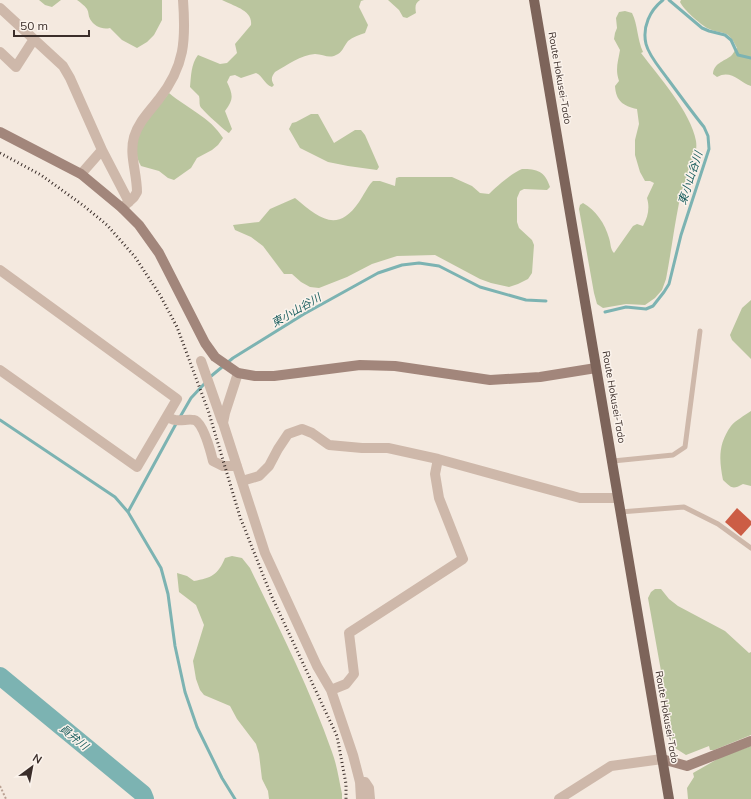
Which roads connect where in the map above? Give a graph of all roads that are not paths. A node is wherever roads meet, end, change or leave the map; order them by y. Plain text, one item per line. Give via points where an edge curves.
1 (183, 0) edge
2 (534, 0) edge
3 (0, 8) edge
4 (34, 39) junction
5 (0, 52) edge
6 (0, 132) edge
7 (102, 150) junction
8 (81, 174) junction
9 (126, 205) junction
10 (0, 270) edge
11 (700, 331) dead end
12 (201, 361) dead end
13 (596, 368) junction
14 (0, 370) edge
15 (234, 371) junction
16 (169, 418) junction
17 (223, 423) junction
18 (438, 459) junction
19 (613, 462) junction
20 (237, 466) junction
21 (242, 480) junction
22 (618, 498) junction
23 (620, 512) junction
24 (751, 548) edge
25 (331, 690) junction
26 (751, 741) edge
27 (662, 759) junction
28 (360, 782) junction
29 (361, 799) edge
30 (370, 799) edge
31 (559, 799) edge
32 (669, 799) edge

1 - 9 street via 185,19 181,57 176,74 134,135 132,153 137,192
2 - 13 main road, Route Hokusei-Tado
3 - 4 street
4 - 5 street via 16,67
4 - 7 street via 67,72
6 - 8 street
7 - 8 street
7 - 9 street
8 - 9 street
9 - 15 street via 159,253 205,343 216,358
10 - 16 street via 178,399
11 - 19 lane via 685,447 673,455
12 - 17 street
13 - 15 street via 540,377 490,380 395,366 360,365 274,376 255,376
13 - 19 main road, Route Hokusei-Tado
14 - 16 street via 137,467
15 - 17 street
16 - 20 street via 199,422 213,461 223,466
17 - 20 street
18 - 21 street via 388,448 329,445 312,433 302,430 288,434 269,466 259,476
18 - 22 street via 580,498
18 - 25 street via 435,474 439,498 463,559 349,633 354,674 346,684
19 - 22 main road, Route Hokusei-Tado
20 - 21 street
21 - 25 street via 265,553 317,666
22 - 23 main road, Route Hokusei-Tado
23 - 24 lane via 684,507 718,524
23 - 27 main road, Route Hokusei-Tado
25 - 28 street
26 - 27 street via 687,766
27 - 31 street via 611,766
27 - 32 main road, Route Hokusei-Tado
28 - 29 street
28 - 30 street via 365,782 369,788

